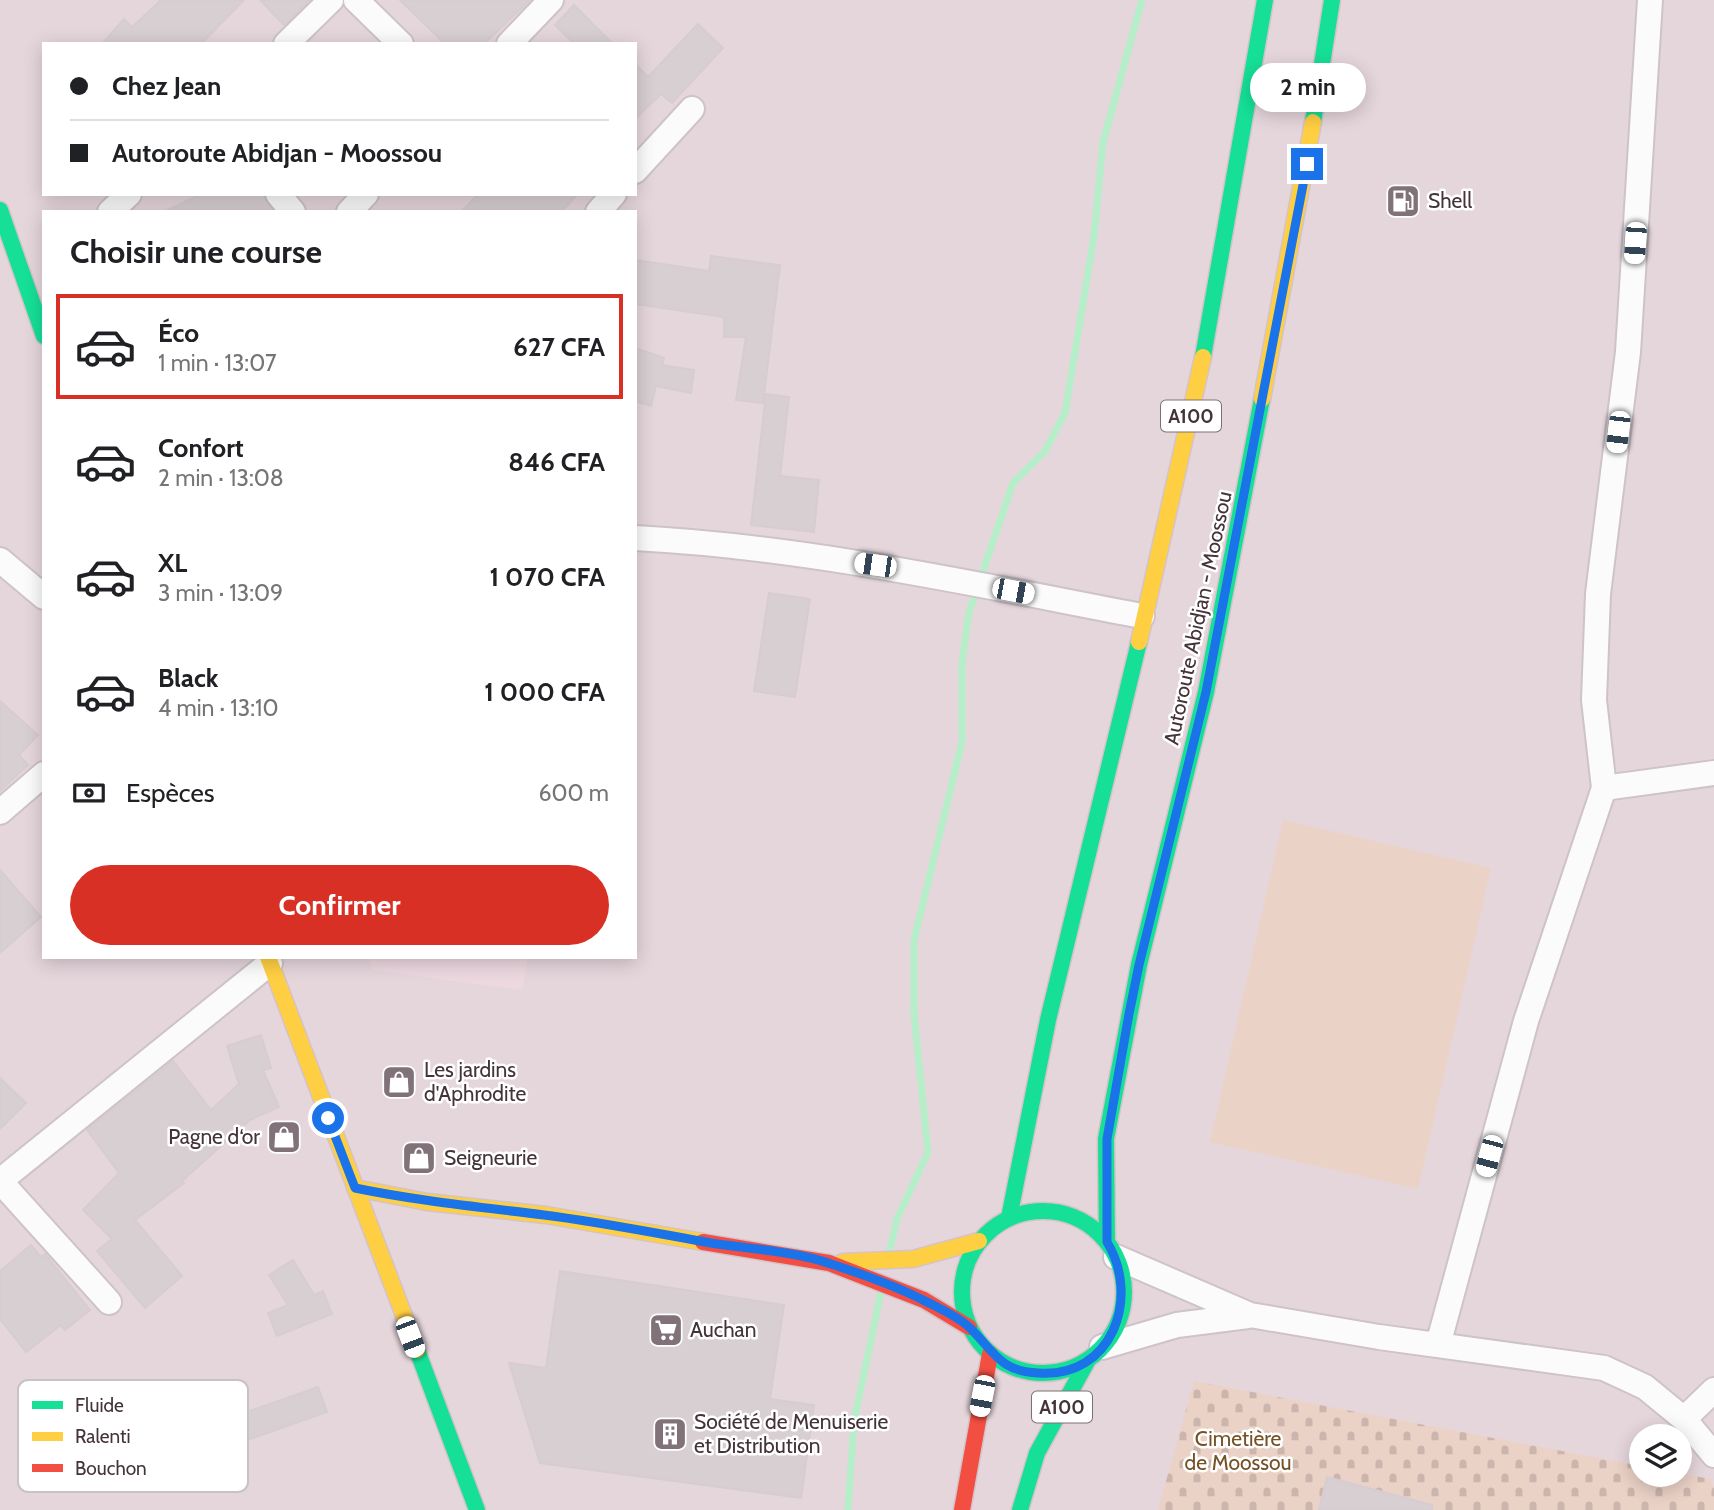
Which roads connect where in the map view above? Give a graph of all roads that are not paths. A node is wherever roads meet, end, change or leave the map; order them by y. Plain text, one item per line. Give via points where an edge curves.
1 (331, 0) edge
2 (356, 0) edge
3 (551, 0) edge
4 (1265, 0) edge
5 (1332, 0) edge
6 (1650, 0) edge
7 (288, 42) edge
8 (399, 42) edge
9 (511, 42) edge
10 (692, 109) dead end
11 (637, 169) edge
12 (127, 196) edge
13 (280, 196) edge
14 (364, 196) edge
15 (612, 196) edge
16 (0, 209) edge
17 (112, 210) edge
18 (291, 210) edge
19 (351, 210) edge
20 (600, 210) edge
21 (36, 282) edge
22 (42, 322) edge
23 (637, 538) edge
24 (0, 560) edge
25 (42, 595) edge
26 (1143, 616) junction
27 (1714, 773) edge
28 (42, 776) edge
29 (1604, 788) junction
30 (0, 812) edge
31 (269, 960) edge
32 (0, 1181) edge
33 (355, 1188) junction
34 (1009, 1218) junction
35 (979, 1241) junction
36 (1111, 1249) junction
37 (829, 1263) junction
38 (109, 1302) dead end
39 (1250, 1315) junction
40 (969, 1327) junction
41 (1438, 1345) junction
42 (990, 1354) junction
43 (1095, 1354) junction
44 (1714, 1390) edge
45 (1684, 1419) junction
46 (1714, 1455) edge
47 (477, 1510) edge
48 (962, 1510) edge
49 (1020, 1510) edge

1 - 7 street
2 - 8 street
3 - 9 street
4 - 26 main road, A100 via 1188,431
5 - 36 main road, Autoroute Abidjan - Moossou via 1307,164 1206,692 1139,965 1107,1139
6 - 29 street via 1628,352 1598,594 1594,700
10 - 11 street
12 - 17 street
13 - 18 street
14 - 19 street
15 - 20 street
16 - 21 main road
21 - 22 main road
23 - 26 street via 900,568
24 - 25 street
26 - 34 main road, A100 via 1024,1126
27 - 29 street
28 - 30 street
29 - 41 street via 1526,1021
31 - 32 street
31 - 33 main road
32 - 38 street
33 - 37 main road
33 - 47 main road
34 - 35 main road
34 - 36 main road via 1035,1211 1062,1213 1087,1224
35 - 37 main road via 913,1259
35 - 40 main road via 962,1283
36 - 39 street
36 - 43 main road via 1123,1280 1123,1304 1116,1328
37 - 40 main road via 924,1300
39 - 41 street
39 - 43 street via 1177,1325
40 - 42 main road
41 - 45 street via 1605,1368 1645,1387
42 - 43 main road via 1013,1368 1039,1374 1065,1371
42 - 48 main road
43 - 49 main road, A100 via 1037,1453
44 - 45 street
45 - 46 street

